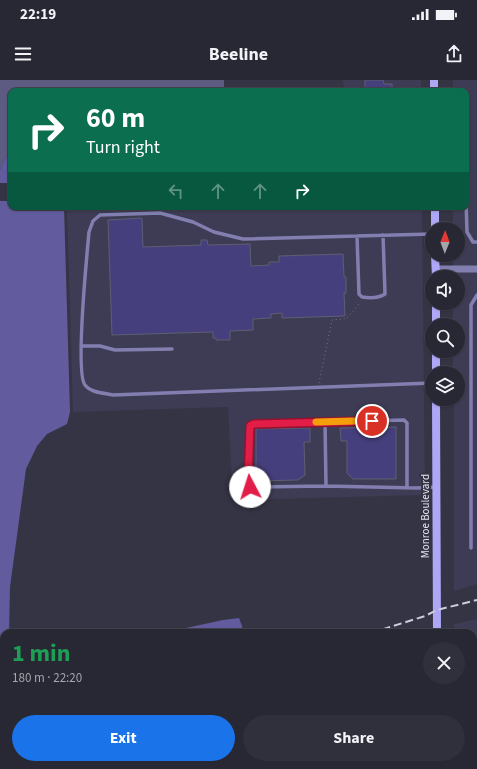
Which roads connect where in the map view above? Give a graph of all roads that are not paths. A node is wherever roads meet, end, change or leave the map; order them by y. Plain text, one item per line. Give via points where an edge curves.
1 (435, 210) edge
2 (466, 210) edge
3 (435, 222) edge
4 (425, 234) edge
5 (383, 235) junction
6 (356, 236) junction
7 (477, 242) edge
8 (477, 269) edge
9 (465, 270) edge
10 (477, 295) edge
11 (81, 346) junction
12 (172, 349) dead end
13 (425, 383) edge
14 (436, 406) edge
15 (325, 422) junction
16 (326, 486) junction
17 (407, 487) junction
18 (436, 487) junction
19 (471, 548) dead end
20 (437, 629) edge

1 - 3 street
2 - 7 lane via 467,232 473,242
4 - 5 lane
5 - 6 lane
5 - 6 lane via 385,294 362,297 359,294
6 - 11 lane via 243,239 160,213 100,214 93,221 89,232
8 - 9 street
10 - 19 lane via 471,305
11 - 12 lane via 100,346 115,350
11 - 13 lane via 81,374 84,384 93,391 113,395
14 - 18 street, Monroe Boulevard
15 - 16 lane
15 - 16 lane via 250,426 248,485
15 - 17 lane via 404,420 407,423
16 - 17 lane
17 - 18 lane
18 - 20 street, Monroe Boulevard

